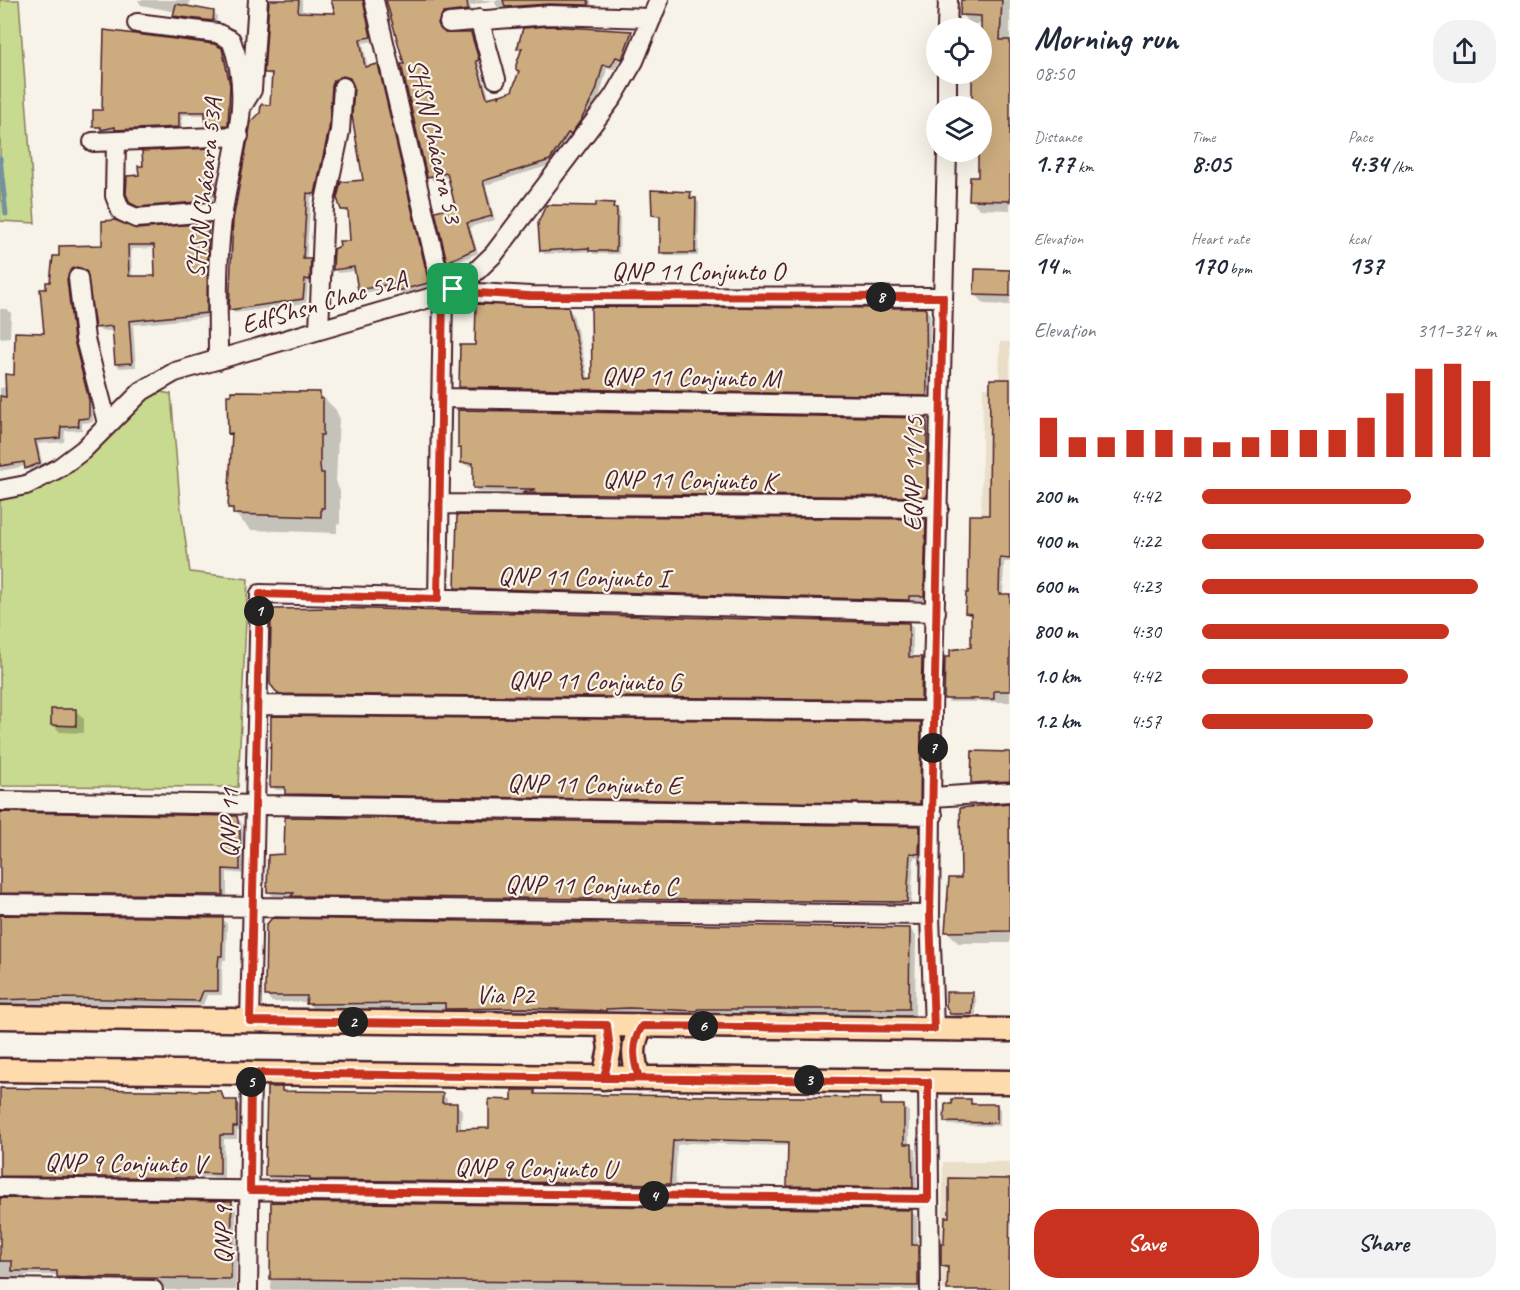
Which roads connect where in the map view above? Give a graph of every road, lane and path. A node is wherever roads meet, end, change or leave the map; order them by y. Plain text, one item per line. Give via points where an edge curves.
1 (258, 0) edge
2 (374, 0) edge
3 (948, 0) edge
4 (654, 8) edge
5 (947, 18) edge
6 (479, 19) junction
7 (449, 22) dead end
8 (137, 23) dead end
9 (496, 79) dead end
10 (343, 87) dead end
11 (241, 110) junction
12 (239, 136) junction
13 (116, 141) junction
14 (93, 142) dead end
15 (947, 162) edge
16 (223, 211) junction
17 (78, 278) dead end
18 (448, 291) junction
19 (943, 297) junction
20 (319, 330) junction
21 (218, 360) junction
22 (441, 398) junction
23 (940, 407) junction
24 (107, 423) junction
25 (0, 490) edge
26 (439, 504) junction
27 (939, 508) junction
28 (438, 599) junction
29 (936, 612) junction
30 (259, 626) joint
31 (257, 705) junction
32 (932, 711) junction
33 (1010, 792) edge
34 (0, 801) edge
35 (255, 805) junction
36 (933, 806) junction
37 (0, 904) edge
38 (253, 907) junction
39 (930, 915) junction
40 (0, 1017) edge
41 (250, 1021) junction
42 (607, 1025) junction
43 (642, 1026) junction
44 (934, 1029) junction
45 (1010, 1030) edge
46 (0, 1070) edge
47 (251, 1073) junction
48 (604, 1078) junction
49 (639, 1078) junction
50 (928, 1082) junction
51 (1010, 1082) edge
52 (0, 1187) edge
53 (250, 1190) junction
54 (928, 1199) junction
55 (0, 1288) edge
56 (153, 1290) edge
57 (248, 1290) edge
58 (930, 1290) edge

1 - 11 street via 252,90
2 - 18 street, SHSN Chácara 53
3 - 5 street
4 - 6 street
4 - 18 street, EdfShsn Chac 52A via 634,61 613,97 494,254 466,281
6 - 7 street
6 - 9 street
8 - 11 street, SHSN Chácara 53A via 217,33 231,40 239,71
10 - 20 street via 340,131 324,206
11 - 12 street, SHSN Chácara 53A
12 - 13 street
12 - 16 street, SHSN Chácara 53A
13 - 14 street
13 - 16 street via 115,196 121,212 136,218
15 - 19 street, EQNP 11/15
16 - 21 street, SHSN Chácara 53A
17 - 24 street via 85,339
18 - 19 street, QNP 11 Conjunto O via 530,296
18 - 20 street, EdfShsn Chac 52A
18 - 22 street, SHSN Chácara 53
19 - 23 street, EQNP 11/15
20 - 21 street, EdfShsn Chac 52A
21 - 24 street, EdfShsn Chac 52A via 176,372 142,391
22 - 23 street, QNP 11 Conjunto M
22 - 26 street, SHSN Chácara 53
23 - 27 street, EQNP 11/15
24 - 25 street, EdfShsn Chac 52A via 83,450 59,468 26,485
26 - 27 street, QNP 11 Conjunto K
26 - 28 street, SHSN Chácara 53
27 - 29 street, EQNP 11/15
28 - 29 street, QNP 11 Conjunto I
28 - 30 street, QNP 11 Conjunto I via 260,594
29 - 32 street, EQNP 11/15
30 - 31 street, QNP 11
31 - 32 street, QNP 11 Conjunto G
31 - 35 street, QNP 11
32 - 36 street, EQNP 11/15
33 - 36 street
34 - 35 street, QNP 11 Conjunto E
35 - 36 street, QNP 11 Conjunto E
35 - 38 street, QNP 11
36 - 39 street, EQNP 11/15
37 - 38 street, QNP 11 Conjunto C
38 - 39 street, QNP 11 Conjunto C
38 - 41 street, QNP 11
39 - 44 street, EQNP 11/15
40 - 41 main road, Via P2
41 - 42 main road, Via P2
42 - 43 main road, Via P2
42 - 48 main road via 610,1050
43 - 44 main road, Via P2
43 - 49 main road via 635,1041
44 - 45 main road, Via P2
46 - 47 main road
47 - 48 main road
47 - 53 street, QNP 9
48 - 49 main road
49 - 50 main road
50 - 51 main road
50 - 54 street
52 - 53 street, QNP 9 Conjunto V
53 - 54 street, QNP 9 Conjunto U
53 - 57 street, QNP 9
54 - 58 street
55 - 56 street

